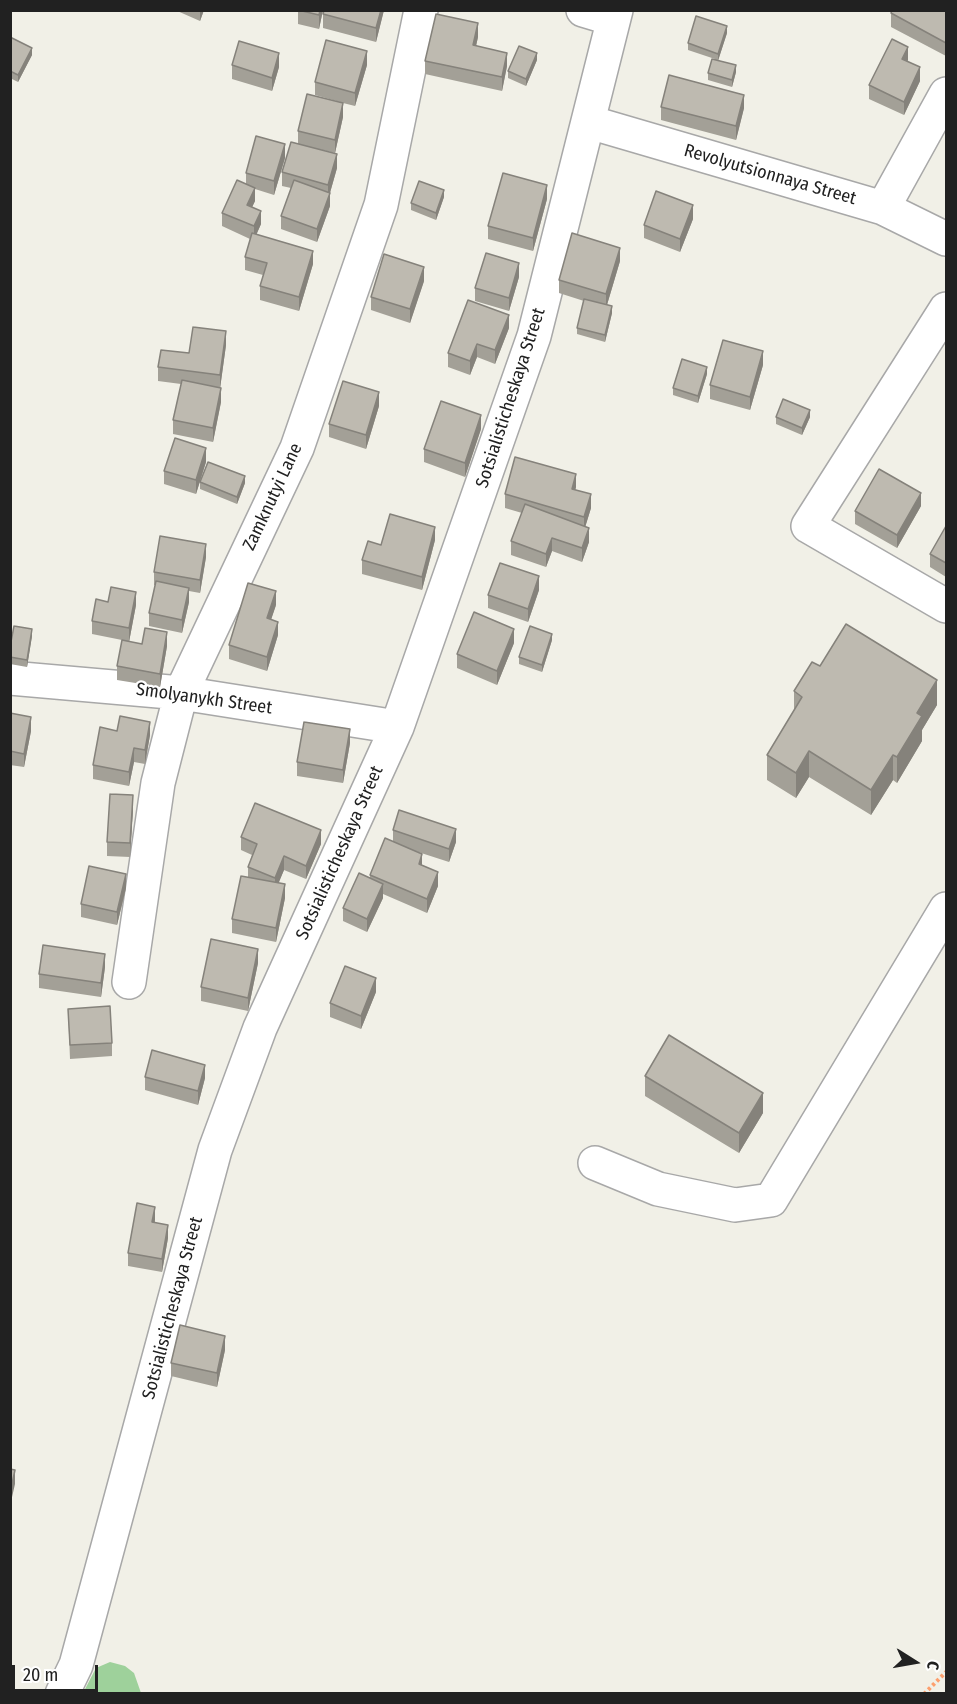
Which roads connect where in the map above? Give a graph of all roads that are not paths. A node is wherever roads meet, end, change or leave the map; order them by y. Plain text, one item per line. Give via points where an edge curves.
1 (421, 10) edge
2 (604, 14) edge
3 (946, 94) edge
4 (589, 122) junction
5 (883, 208) junction
6 (946, 239) edge
7 (946, 309) edge
8 (946, 606) edge
9 (10, 678) edge
10 (181, 693) junction
11 (397, 727) junction
12 (946, 909) edge
13 (129, 982) dead end
14 (595, 1163) dead end
15 (62, 1694) edge

1 - 10 street, Zamknutyi Lane via 381,206 300,437
2 - 4 street, Sotsialisticheskaya Street
3 - 5 street
4 - 5 street, Revolyutsionnaya Street
4 - 11 street, Sotsialisticheskaya Street via 534,336
5 - 6 street, Revolyutsionnaya Street
7 - 8 street via 808,526
9 - 10 street, Smolyanykh Street
10 - 11 street, Smolyanykh Street
10 - 13 street, Zamknutyi Lane via 158,783
11 - 15 street, Sotsialisticheskaya Street via 260,1028 215,1150 76,1665
12 - 14 street via 771,1200 735,1205 658,1189

